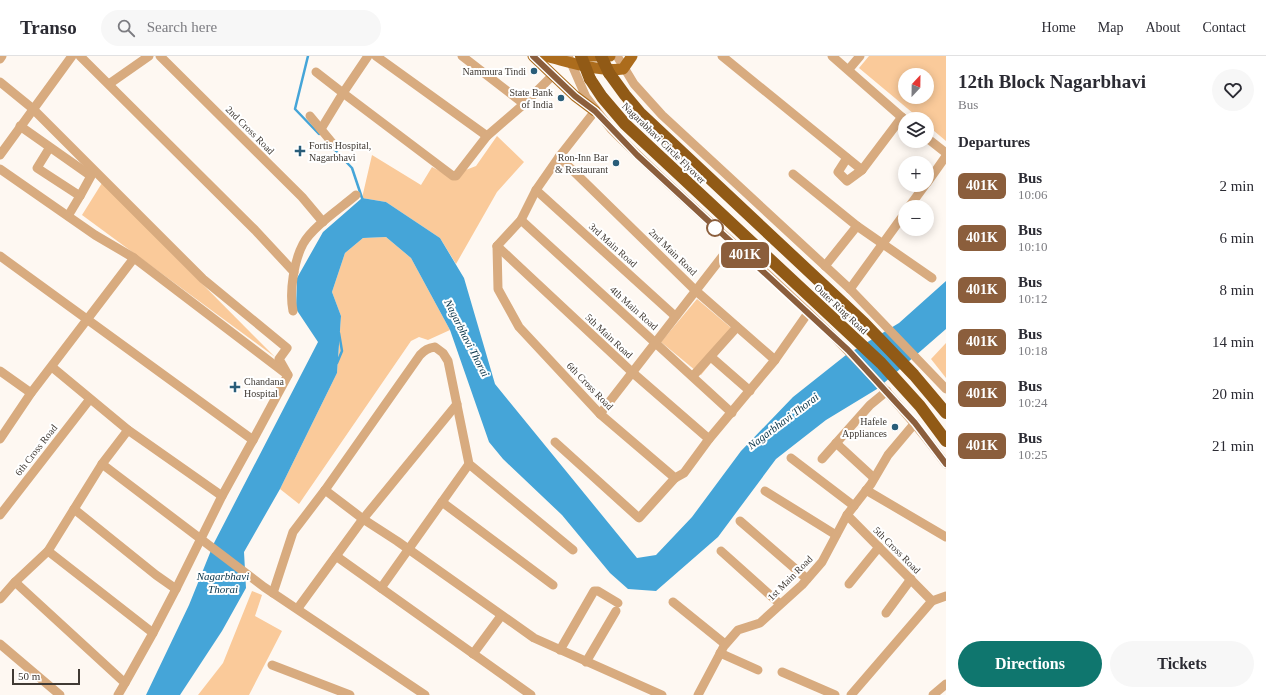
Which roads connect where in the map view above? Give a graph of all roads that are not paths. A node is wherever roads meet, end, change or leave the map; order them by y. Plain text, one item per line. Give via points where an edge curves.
1 (2, 56) edge
2 (72, 56) edge
3 (80, 56) edge
4 (148, 56) edge
5 (160, 56) edge
6 (368, 56) edge
7 (376, 56) edge
8 (462, 56) edge
9 (533, 56) edge
10 (545, 56) edge
11 (580, 56) edge
12 (588, 56) edge
13 (601, 56) edge
14 (610, 56) edge
15 (617, 56) edge
16 (632, 56) edge
17 (722, 56) edge
18 (832, 56) edge
19 (860, 56) edge
20 (0, 59) edge
21 (569, 59) edge
22 (623, 69) junction
23 (849, 69) junction
24 (316, 72) dead end
25 (553, 76) junction
26 (0, 82) edge
27 (109, 84) junction
28 (343, 93) junction
29 (524, 104) junction
30 (32, 108) junction
31 (595, 111) junction
32 (898, 113) edge
33 (310, 116) dead end
34 (898, 125) edge
35 (20, 126) junction
36 (322, 128) junction
37 (487, 136) junction
38 (934, 144) edge
39 (334, 145) dead end
40 (50, 147) junction
41 (946, 153) edge
42 (0, 155) edge
43 (946, 156) edge
44 (559, 157) junction
45 (848, 158) junction
46 (0, 169) edge
47 (862, 170) junction
48 (934, 173) edge
49 (794, 174) dead end
50 (720, 188) joint
51 (536, 190) junction
52 (80, 196) junction
53 (356, 196) dead end
54 (710, 203) joint
55 (68, 216) junction
56 (521, 220) junction
57 (323, 222) junction
58 (898, 223) edge
59 (857, 226) junction
60 (883, 243) junction
61 (732, 244) junction
62 (497, 246) junction
63 (134, 258) junction
64 (1, 260) edge
65 (825, 266) junction
66 (294, 272) junction
67 (932, 278) dead end
68 (850, 289) junction
69 (695, 290) junction
70 (293, 311) dead end
71 (808, 313) junction
72 (675, 316) junction
73 (86, 319) junction
74 (737, 326) junction
75 (656, 343) junction
76 (711, 357) junction
77 (775, 360) junction
78 (52, 367) junction
79 (0, 371) edge
80 (633, 373) junction
81 (288, 375) junction
82 (693, 376) junction
83 (946, 388) edge
84 (885, 389) junction
85 (750, 391) junction
86 (31, 393) junction
87 (90, 399) junction
88 (457, 404) junction
89 (732, 412) junction
90 (946, 413) edge
91 (600, 414) junction
92 (915, 423) junction
93 (128, 430) junction
94 (0, 439) edge
95 (709, 439) junction
96 (253, 440) junction
97 (946, 441) edge
98 (555, 442) dead end
99 (836, 443) junction
100 (791, 458) dead end
101 (822, 459) dead end
102 (102, 464) junction
103 (469, 464) junction
104 (946, 464) edge
105 (675, 478) junction
106 (874, 478) junction
107 (325, 490) junction
108 (866, 490) junction
109 (765, 491) dead end
110 (222, 496) junction
111 (442, 502) junction
112 (854, 506) junction
113 (74, 509) junction
114 (847, 514) junction
115 (0, 516) edge
116 (363, 519) junction
117 (740, 521) dead end
118 (836, 535) junction
119 (946, 537) edge
120 (205, 543) junction
121 (879, 547) junction
122 (408, 549) junction
123 (573, 550) dead end
124 (721, 551) dead end
125 (48, 552) junction
126 (336, 556) junction
127 (807, 579) junction
128 (911, 579) junction
129 (15, 582) junction
130 (849, 584) dead end
131 (553, 585) dead end
132 (381, 588) junction
133 (176, 589) junction
134 (273, 593) junction
135 (946, 596) edge
136 (0, 599) edge
137 (932, 601) junction
138 (673, 602) dead end
139 (780, 604) junction
140 (298, 608) junction
141 (886, 613) dead end
142 (501, 616) junction
143 (153, 633) junction
144 (0, 644) edge
145 (725, 644) junction
146 (560, 650) junction
147 (720, 653) junction
148 (473, 654) junction
149 (586, 662) junction
150 (272, 665) dead end
151 (758, 670) dead end
152 (782, 672) dead end
153 (125, 683) junction
154 (946, 684) edge
155 (60, 695) edge
156 (118, 695) edge
157 (350, 695) edge
158 (424, 695) edge
159 (531, 695) edge
160 (662, 695) edge
161 (698, 695) edge
162 (835, 695) edge
163 (851, 695) edge
164 (933, 695) edge

1 - 20 street
2 - 30 street
3 - 27 street
4 - 27 street
5 - 57 street, 2nd Cross Road via 302,197
6 - 28 street
7 - 37 street
8 - 29 street
9 - 25 main road
10 - 21 main road
11 - 54 highway, Nagarabhavi Circle Flyover, bridge via 590,79 625,124
12 - 14 main road
13 - 50 highway, Nagarabhavi Circle Flyover, bridge via 624,95 641,114
15 - 22 street
16 - 22 main road
17 - 45 street
18 - 23 street
19 - 23 street
21 - 22 main road via 602,69
21 - 31 street via 580,86
22 - 65 street via 646,100
23 - 32 street
24 - 28 street
25 - 29 street
25 - 31 main road
26 - 30 street
27 - 66 street
28 - 36 street
28 - 37 street via 453,177
29 - 37 street
30 - 35 street
30 - 81 street via 203,279 287,348 279,359
31 - 44 street
31 - 61 street via 637,155
33 - 36 street
34 - 47 street
35 - 40 street
35 - 42 street
36 - 39 street
38 - 41 street
40 - 52 street via 91,176
40 - 52 street via 37,168
43 - 48 street
44 - 51 street
44 - 69 street, 2nd Main Road
45 - 47 street
45 - 47 street via 838,172 847,181
46 - 55 street
49 - 59 street
50 - 90 highway, Outer Ring Road via 875,335
51 - 56 street
51 - 72 street, 3rd Main Road
52 - 55 street
53 - 57 street
54 - 97 highway, Outer Ring Road via 858,341 902,386
55 - 63 street
56 - 62 street
56 - 75 street, 4th Main Road
57 - 66 street via 303,243
58 - 60 street
59 - 60 street
59 - 65 street
60 - 67 street
60 - 68 street
61 - 69 street
61 - 71 street
62 - 80 street, 5th Main Road
62 - 91 street, 6th Cross Road via 498,289 519,327
63 - 73 street
63 - 81 street
64 - 73 street
65 - 68 street
66 - 70 street via 291,303
68 - 83 street
69 - 72 street
69 - 74 street, 2nd Main Road
71 - 77 street
71 - 84 street
72 - 75 street
73 - 78 street
73 - 96 street
74 - 76 street
74 - 77 street, 2nd Main Road
75 - 80 street
75 - 82 street, 4th Main Road
76 - 82 street
76 - 85 street
77 - 85 street
78 - 86 street
78 - 87 street
79 - 86 street
80 - 91 street
80 - 95 street, 5th Main Road
81 - 96 street
82 - 89 street, 4th Main Road
84 - 92 street
84 - 99 street
85 - 89 street
86 - 94 street
87 - 93 street
87 - 115 street, 6th Cross Road
88 - 103 street
88 - 107 street via 446,356 434,347 425,349
88 - 116 street
89 - 95 street
91 - 105 street, 6th Cross Road
92 - 104 street
92 - 106 street, 1st Main Road via 888,455
93 - 102 street
93 - 110 street
95 - 105 street via 684,473
96 - 110 street
98 - 105 street via 639,518
99 - 101 street
99 - 106 street
100 - 112 street
102 - 113 street
102 - 120 street
103 - 111 street
103 - 123 street
106 - 108 street, 1st Main Road
107 - 116 street
107 - 134 street via 293,532
108 - 112 street, 1st Main Road
108 - 119 street
109 - 118 street
110 - 120 street
111 - 122 street
111 - 131 street
112 - 114 street, 1st Main Road
113 - 125 street
113 - 133 street
114 - 118 street, 1st Main Road
114 - 121 street, 5th Cross Road
116 - 122 street
116 - 126 street
117 - 127 street
118 - 127 street, 1st Main Road via 822,562
120 - 133 street
120 - 134 street
121 - 128 street, 5th Cross Road
121 - 130 street
122 - 132 street
122 - 142 street
124 - 139 street
125 - 129 street
125 - 143 street
126 - 132 street
126 - 140 street
127 - 139 street, 1st Main Road
128 - 137 street, 5th Cross Road
128 - 141 street
129 - 136 street
129 - 153 street
132 - 148 street
133 - 143 street
134 - 140 street
135 - 137 street
137 - 163 street
138 - 145 street
139 - 145 street, 1st Main Road via 760,624 738,630
140 - 158 street
142 - 146 street via 534,638
142 - 148 street
143 - 153 street
144 - 155 street
145 - 147 street, 1st Main Road
146 - 149 street
146 - 149 street via 594,591 598,591 617,607
147 - 151 street
147 - 161 street, 1st Main Road
148 - 159 street
149 - 160 street
150 - 157 street
152 - 162 street
153 - 156 street
154 - 164 street

